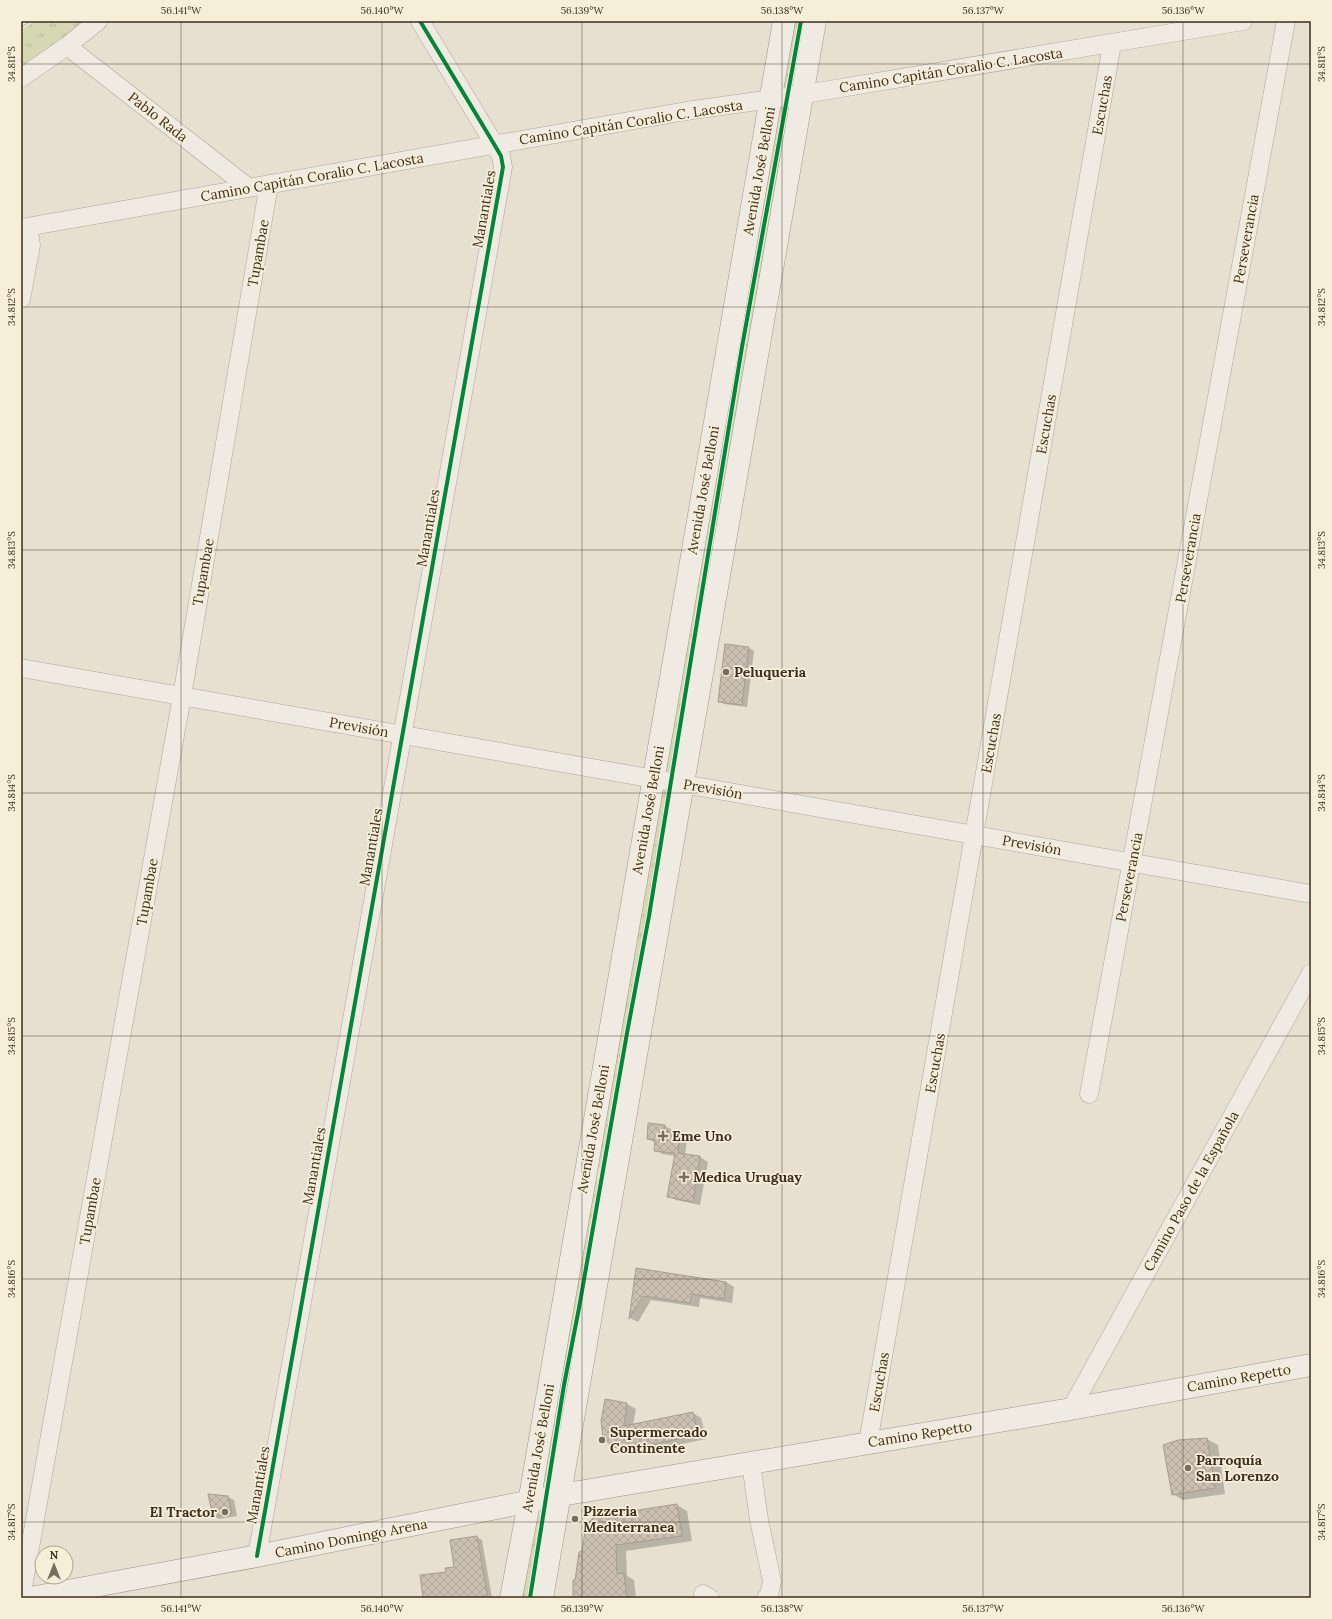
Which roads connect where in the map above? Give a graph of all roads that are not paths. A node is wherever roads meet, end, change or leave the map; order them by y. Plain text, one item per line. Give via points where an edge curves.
1 (98, 21) edge
2 (420, 21) edge
3 (784, 21) edge
4 (815, 21) edge
5 (1286, 21) edge
6 (1235, 22) edge
7 (1112, 44) junction
8 (67, 46) junction
9 (21, 78) edge
10 (802, 94) junction
11 (771, 99) junction
12 (494, 144) junction
13 (269, 184) junction
14 (249, 188) junction
15 (25, 227) edge
16 (21, 299) edge
17 (21, 668) edge
18 (182, 696) junction
19 (402, 735) junction
20 (653, 779) junction
21 (683, 784) junction
22 (975, 835) junction
23 (1132, 863) junction
24 (1311, 894) edge
25 (1311, 973) edge
26 (1088, 1094) dead end
27 (585, 1173) junction
28 (614, 1177) junction
29 (1311, 1365) edge
30 (1071, 1409) junction
31 (868, 1443) junction
32 (751, 1463) junction
33 (561, 1495) junction
34 (529, 1503) junction
35 (257, 1556) junction
36 (110, 1590) edge
37 (21, 1598) edge
38 (30, 1598) edge
39 (511, 1598) edge
40 (542, 1598) edge
41 (766, 1598) edge

1 - 8 street
2 - 12 street, Manantiales
3 - 11 main road, Avenida José Belloni
4 - 10 main road, Avenida José Belloni
5 - 23 street, Perseverancia
6 - 7 street, Camino Capitán Coralio C. Lacosta
7 - 10 street, Camino Capitán Coralio C. Lacosta
7 - 22 street, Escuchas
8 - 9 street
8 - 14 street, Pablo Rada
10 - 11 street, Camino Capitán Coralio C. Lacosta
10 - 21 main road, Avenida José Belloni
11 - 12 street, Camino Capitán Coralio C. Lacosta
11 - 20 main road, Avenida José Belloni
12 - 13 street, Camino Capitán Coralio C. Lacosta
12 - 19 street, Manantiales via 501,156 503,167
13 - 14 street, Camino Capitán Coralio C. Lacosta
13 - 18 street, Tupambae
14 - 15 street, Camino Capitán Coralio C. Lacosta
15 - 16 street via 31,245
17 - 18 street, Previsión
18 - 19 street, Previsión
18 - 37 street, Tupambae
19 - 20 street, Previsión
19 - 35 street, Manantiales
20 - 21 street, Previsión
20 - 27 main road, Avenida José Belloni
21 - 22 street, Previsión
21 - 28 main road, Avenida José Belloni
22 - 23 street, Previsión
22 - 31 street, Escuchas
23 - 24 street, Previsión
23 - 26 street, Perseverancia
25 - 30 street, Camino Paso de la Española
27 - 28 main road
27 - 34 main road, Avenida José Belloni
28 - 33 main road, Avenida José Belloni
29 - 30 main road, Camino Repetto
30 - 31 main road, Camino Repetto
31 - 32 main road, Camino Repetto
32 - 33 main road, Camino Repetto
32 - 41 street via 760,1526 772,1581
33 - 34 main road, Camino Repetto
33 - 40 main road, Avenida José Belloni
34 - 35 main road, Camino Domingo Arena
34 - 39 main road, Avenida José Belloni
35 - 36 main road, Camino Domingo Arena
36 - 38 main road, Camino Domingo Arena

